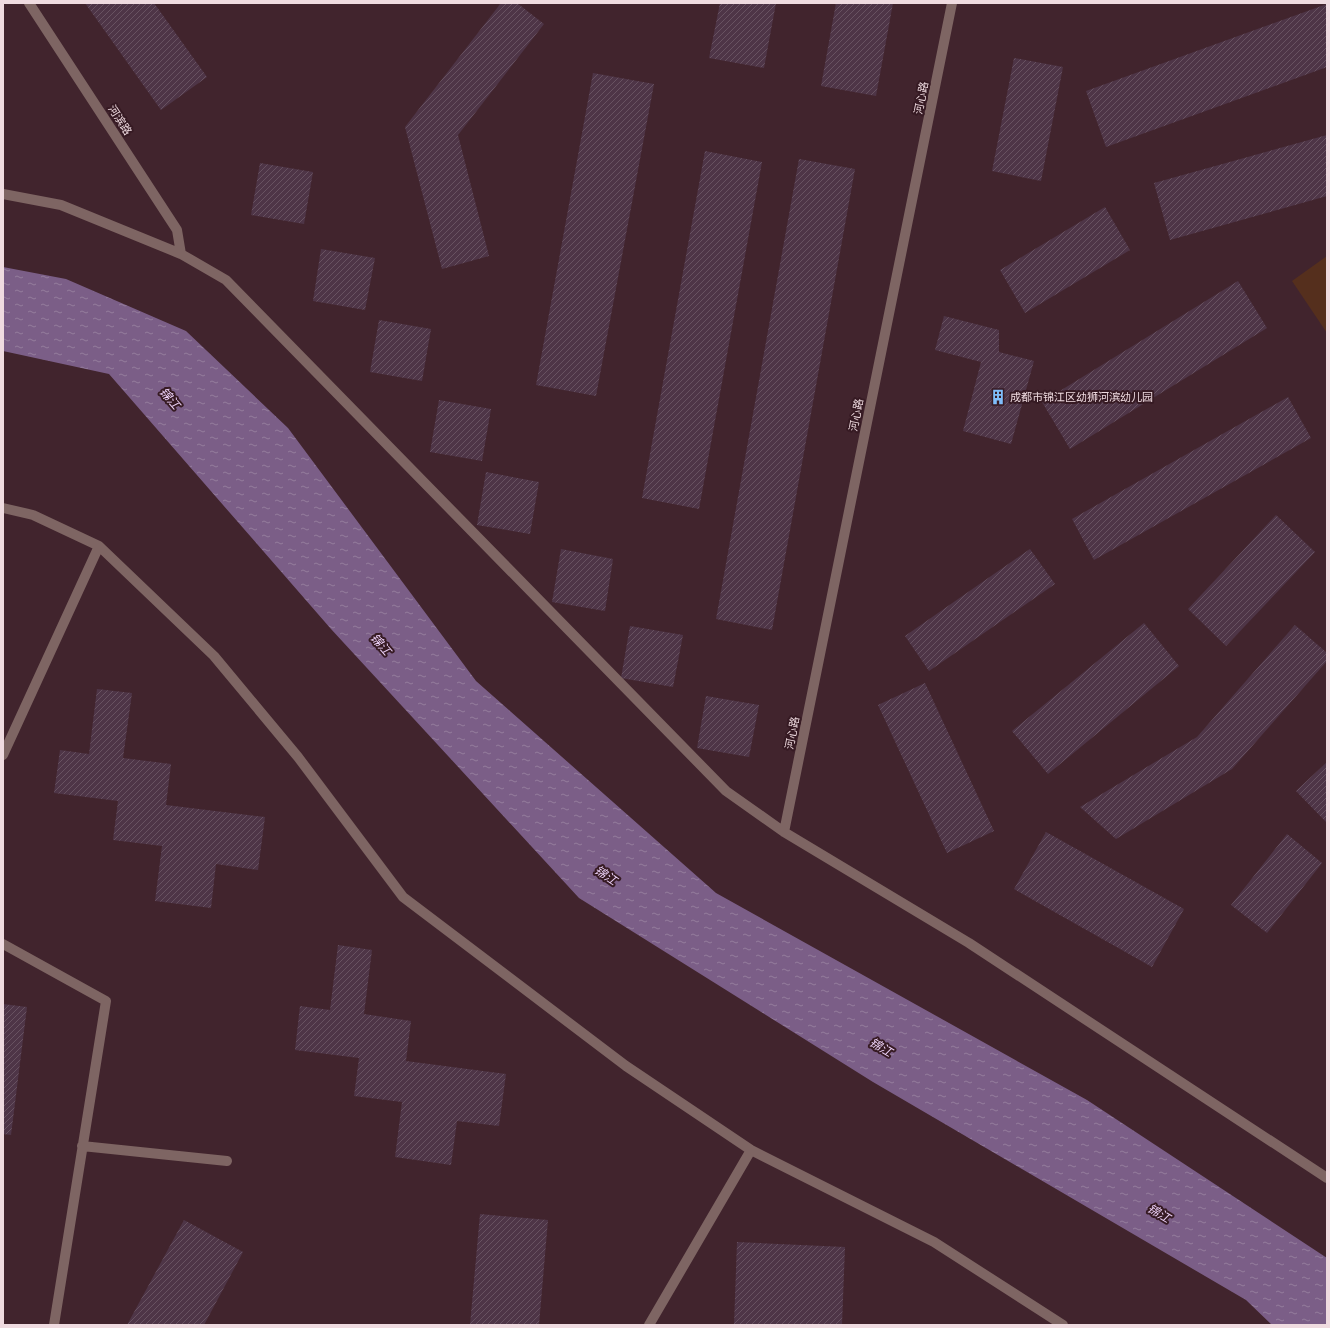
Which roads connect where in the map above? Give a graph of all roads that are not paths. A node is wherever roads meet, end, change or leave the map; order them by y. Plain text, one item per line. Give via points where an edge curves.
1 (29, 3) edge
2 (952, 3) edge
3 (3, 194) edge
4 (180, 254) junction
5 (3, 508) edge
6 (99, 546) junction
7 (3, 755) edge
8 (784, 832) junction
9 (3, 944) edge
10 (82, 1146) junction
11 (750, 1150) junction
12 (227, 1161) dead end
13 (1327, 1178) edge
14 (54, 1325) edge
15 (649, 1325) edge
16 (1063, 1325) edge

1 - 4 street, 河滨路 via 177,230
2 - 8 street, 河心路
3 - 4 street via 61,205
4 - 8 street via 226,280 726,791
5 - 6 street via 33,515
6 - 7 street
6 - 11 street via 214,656 298,757 403,897 626,1066
8 - 13 street via 969,943
9 - 10 street via 106,1002
10 - 12 street
10 - 14 street
11 - 15 street
11 - 16 street via 934,1242

